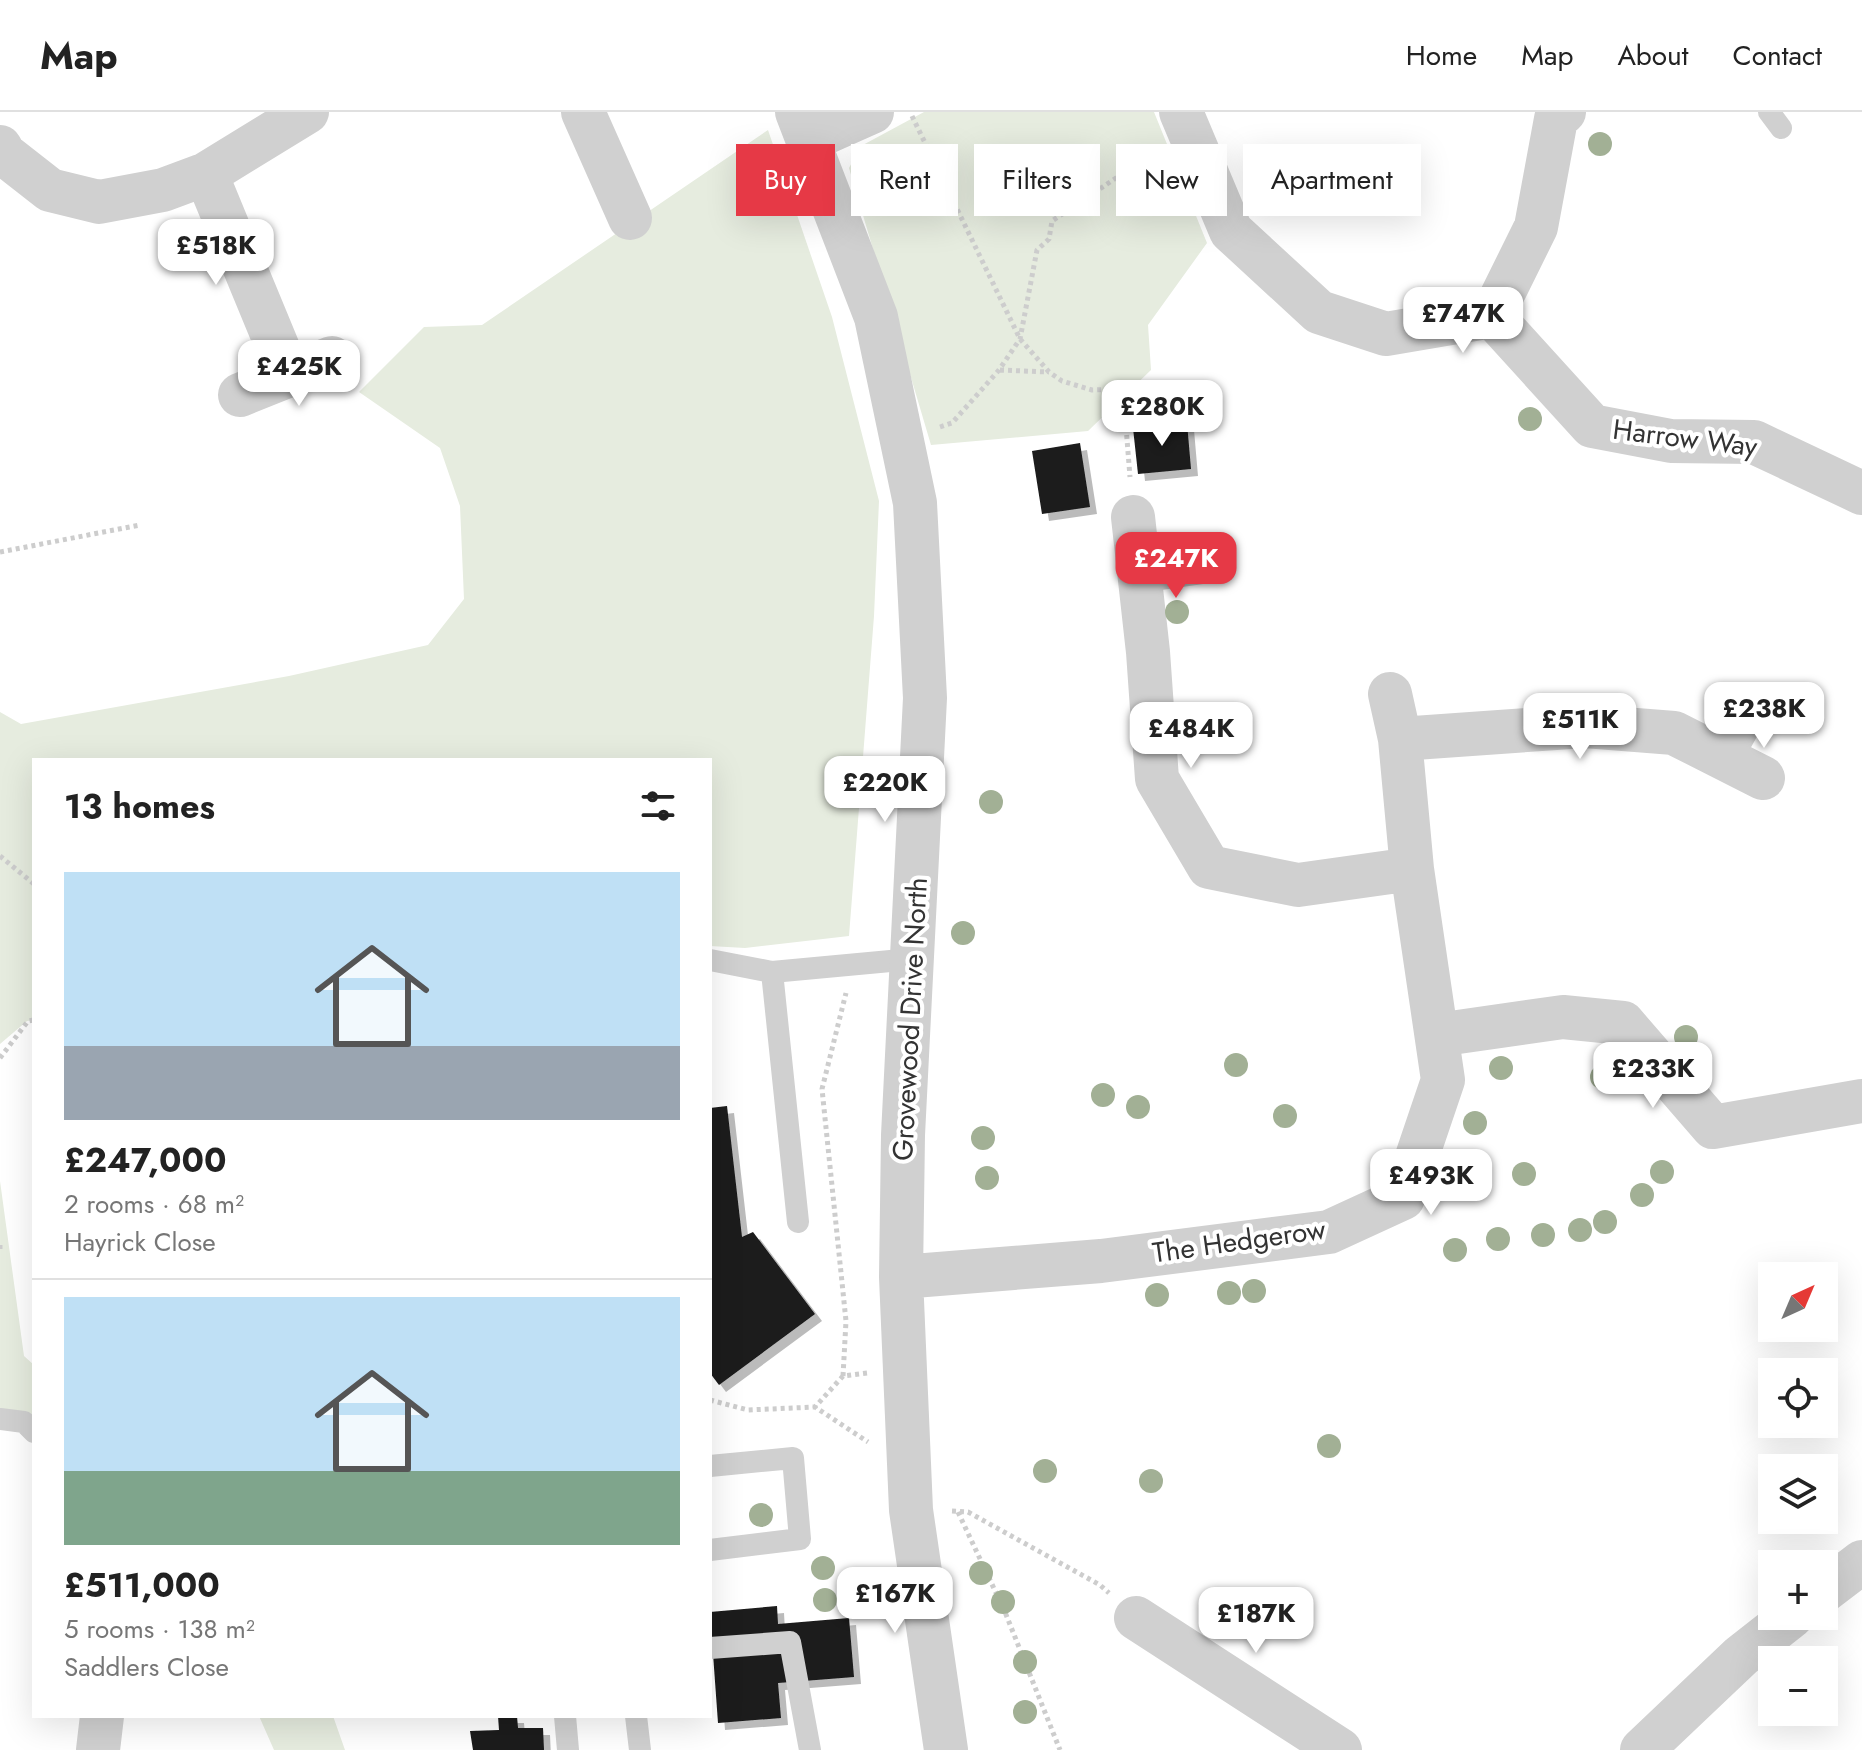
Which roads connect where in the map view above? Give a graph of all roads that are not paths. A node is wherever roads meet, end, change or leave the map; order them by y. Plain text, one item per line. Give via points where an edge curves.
1 (307, 112) edge
2 (583, 112) edge
3 (872, 112) edge
4 (1181, 112) edge
5 (1557, 114) edge
6 (803, 126) edge
7 (1, 153) edge
8 (206, 174) junction
9 (630, 218) dead end
10 (1492, 316) junction
11 (332, 358) dead end
12 (289, 375) junction
13 (240, 395) dead end
14 (1858, 484) edge
15 (1133, 517) road end
16 (1202, 562) dead end
17 (1139, 571) junction
18 (1390, 694) dead end
19 (1746, 711) dead end
20 (1400, 739) junction
21 (1721, 756) junction
22 (1763, 778) dead end
23 (1412, 869) junction
24 (912, 959) junction
25 (712, 960) edge
26 (772, 972) junction
27 (1437, 1035) junction
28 (1862, 1101) edge
29 (798, 1222) dead end
30 (901, 1277) junction
31 (0, 1419) edge
32 (32, 1430) edge
33 (712, 1466) edge
34 (712, 1550) edge
35 (1862, 1562) edge
36 (1838, 1580) edge
37 (1136, 1618) road end
38 (1774, 1630) edge
39 (712, 1648) edge
40 (102, 1718) edge
41 (565, 1718) edge
42 (636, 1718) edge
43 (98, 1750) edge
44 (568, 1750) edge
45 (640, 1750) edge
46 (810, 1750) edge
47 (946, 1750) edge
48 (1340, 1750) edge
49 (1642, 1750) edge

1 - 8 street
2 - 9 street via 597,177
3 - 6 street
4 - 10 street via 1231,231 1319,312 1386,334
5 - 10 street via 1536,227
6 - 24 street, Grovewood Drive North via 876,317 915,503 925,698
7 - 8 street via 50,190 99,202 163,190
8 - 12 street
10 - 14 street, Harrow Way via 1592,426 1671,441 1754,442
11 - 12 street
12 - 13 street
15 - 17 street
16 - 17 street
17 - 23 street via 1157,779 1209,867 1298,885
18 - 20 street, The Hedgerow
19 - 21 street
20 - 21 street via 1585,726 1674,733
20 - 23 street, The Hedgerow
21 - 22 street
23 - 27 street, The Hedgerow
24 - 26 lane
24 - 30 street, Grovewood Drive North
25 - 26 lane
26 - 29 lane
27 - 28 street via 1563,1017 1623,1023 1713,1127
27 - 30 street, The Hedgerow via 1443,1080 1403,1198 1329,1232 1101,1261
30 - 47 street, Grovewood Drive North via 911,1510
31 - 32 lane via 24,1422
33 - 34 lane via 793,1458 800,1539
35 - 36 street
37 - 48 street
38 - 49 street
39 - 46 lane via 790,1642
40 - 43 street
41 - 44 lane
42 - 45 lane

